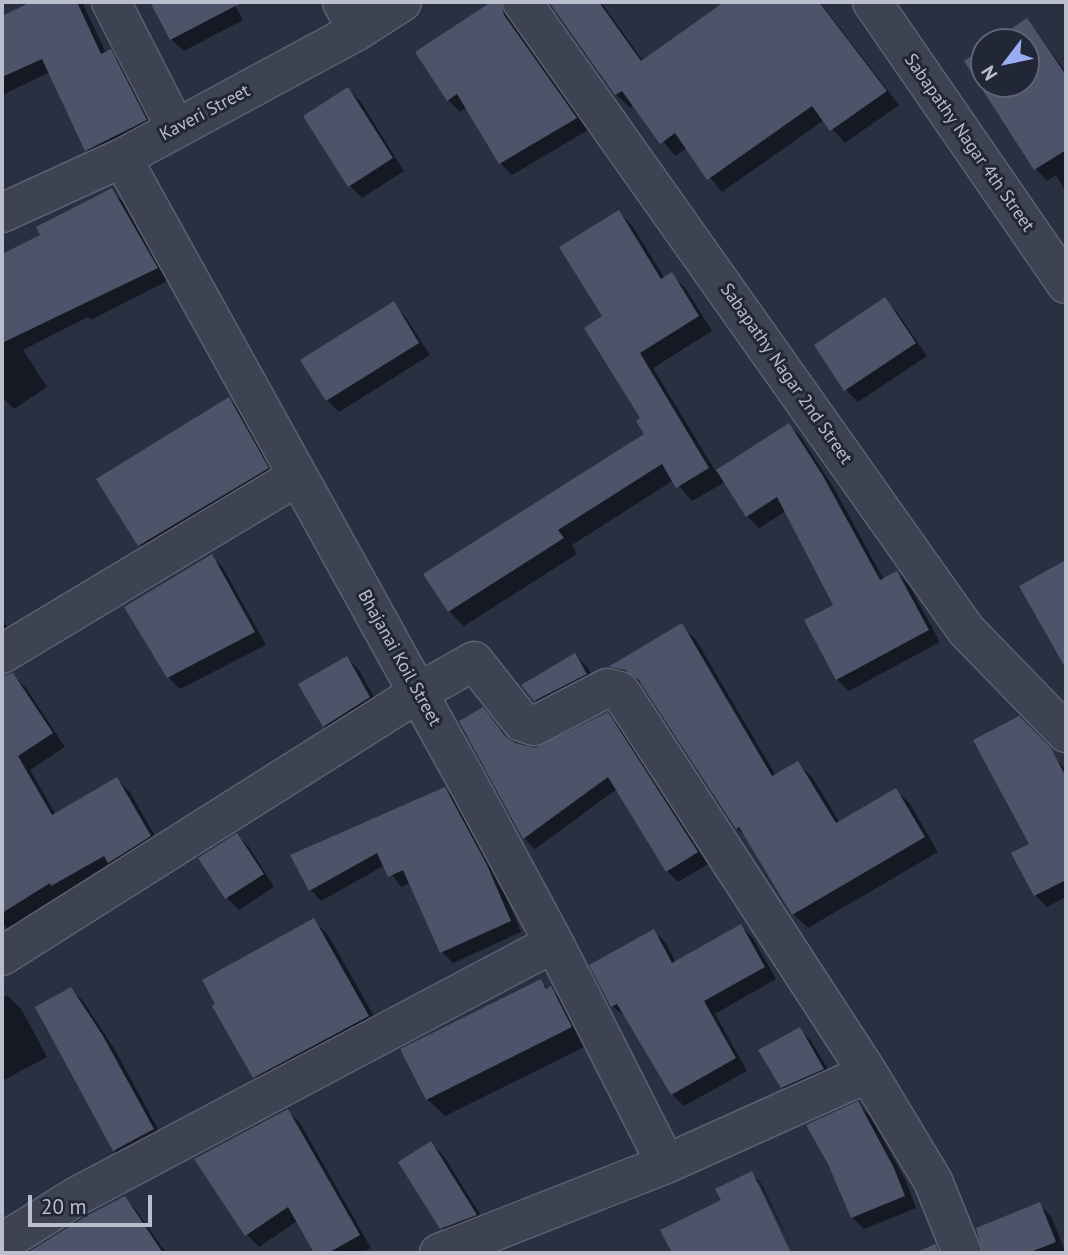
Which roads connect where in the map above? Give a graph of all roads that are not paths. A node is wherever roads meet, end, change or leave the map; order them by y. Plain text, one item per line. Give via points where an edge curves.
1 (111, 2) edge
2 (402, 2) edge
3 (522, 2) edge
4 (872, 2) edge
5 (350, 17) edge
6 (176, 129) junction
7 (122, 158) junction
8 (2, 213) edge
9 (1066, 284) edge
10 (299, 476) junction
11 (2, 654) edge
12 (418, 693) junction
13 (1066, 733) edge
14 (554, 943) junction
15 (2, 956) edge
16 (869, 1073) junction
17 (666, 1164) junction
18 (2, 1243) edge
19 (439, 1253) edge
20 (962, 1253) edge

1 - 6 street
2 - 5 street, Kaveri Street
3 - 13 street, Sabapathy Nagar 2nd Street via 966,630
4 - 9 street, Sabapathy Nagar 4th Street
5 - 6 street, Kaveri Street
6 - 7 street, Kaveri Street
7 - 8 street, Kaveri Street
7 - 10 street, Bhajanai Koil Street
10 - 11 street
10 - 12 street, Bhajanai Koil Street
12 - 14 street, Bhajanai Koil Street
12 - 15 street
12 - 16 street via 474,661 522,722 534,726 607,688 620,691
14 - 17 street, Bhajanai Koil Street
14 - 18 street via 77,1196
16 - 17 street
16 - 20 street via 933,1181
17 - 19 street

